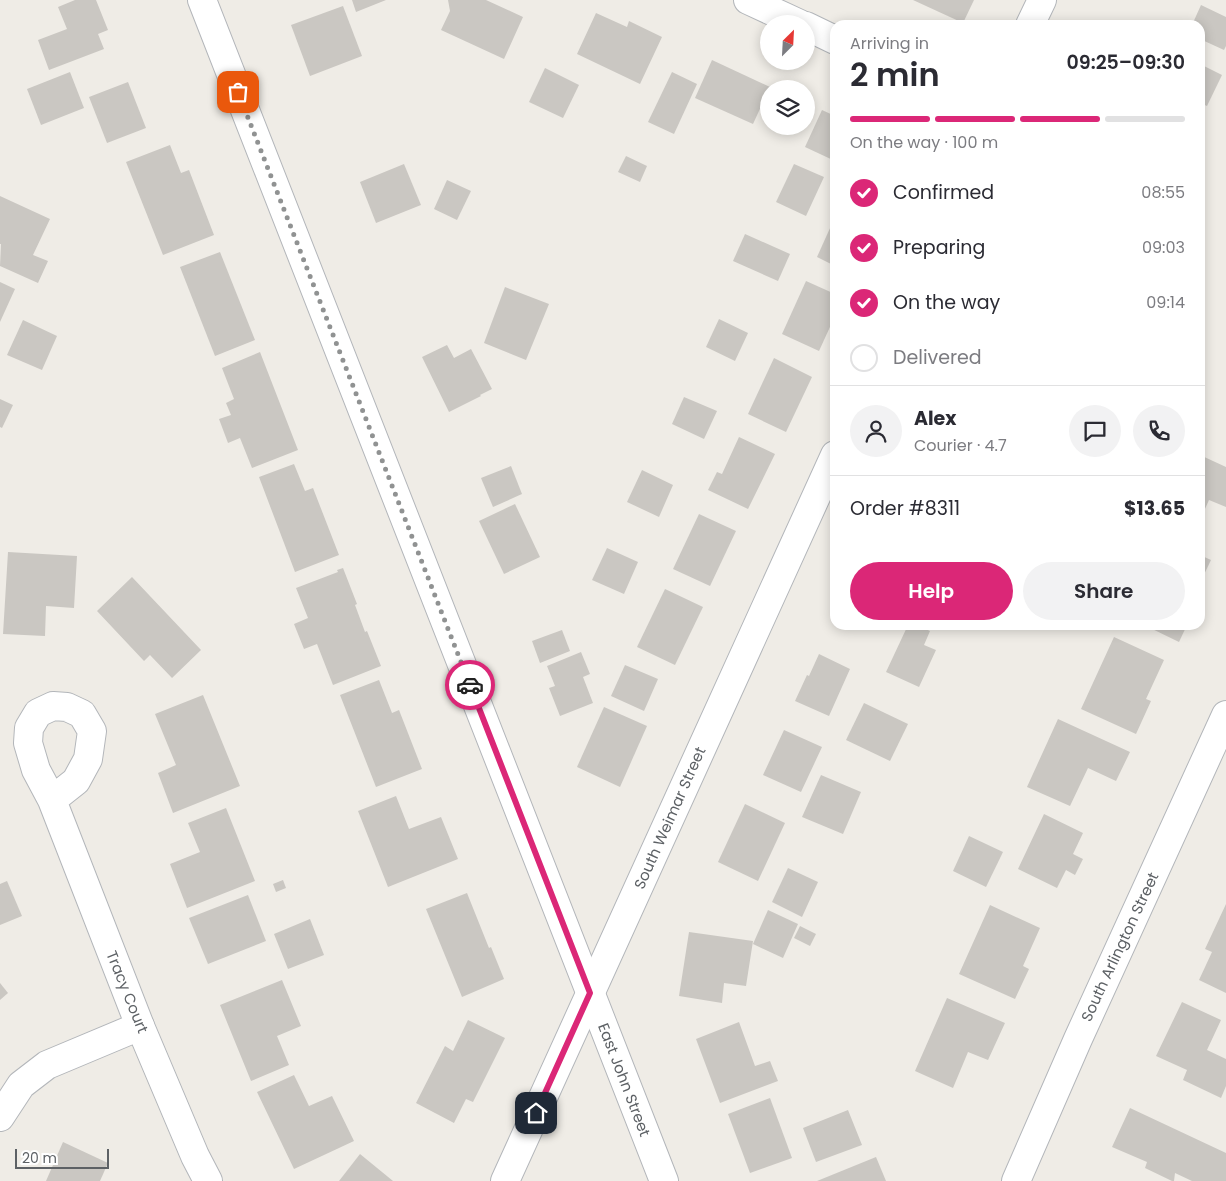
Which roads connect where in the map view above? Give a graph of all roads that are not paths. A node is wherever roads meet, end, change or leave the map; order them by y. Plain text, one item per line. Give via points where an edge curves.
1 (202, 0) edge
2 (748, 0) edge
3 (1042, 0) edge
4 (780, 15) edge
5 (1032, 20) edge
6 (815, 30) edge
7 (830, 38) edge
8 (830, 466) edge
9 (1226, 715) edge
10 (52, 800) dead end
11 (590, 993) junction
12 (140, 1026) junction
13 (0, 1116) edge
14 (208, 1181) edge
15 (505, 1181) edge
16 (664, 1181) edge
17 (1016, 1181) edge

1 - 11 street, East John Street
2 - 4 street
3 - 5 street
6 - 7 street
8 - 11 street, South Weimar Street
9 - 17 street, South Arlington Street
10 - 12 street, Tracy Court
11 - 15 street, South Weimar Street
11 - 16 street, East John Street
12 - 13 street via 47,1065 21,1085
12 - 14 street, Tracy Court

